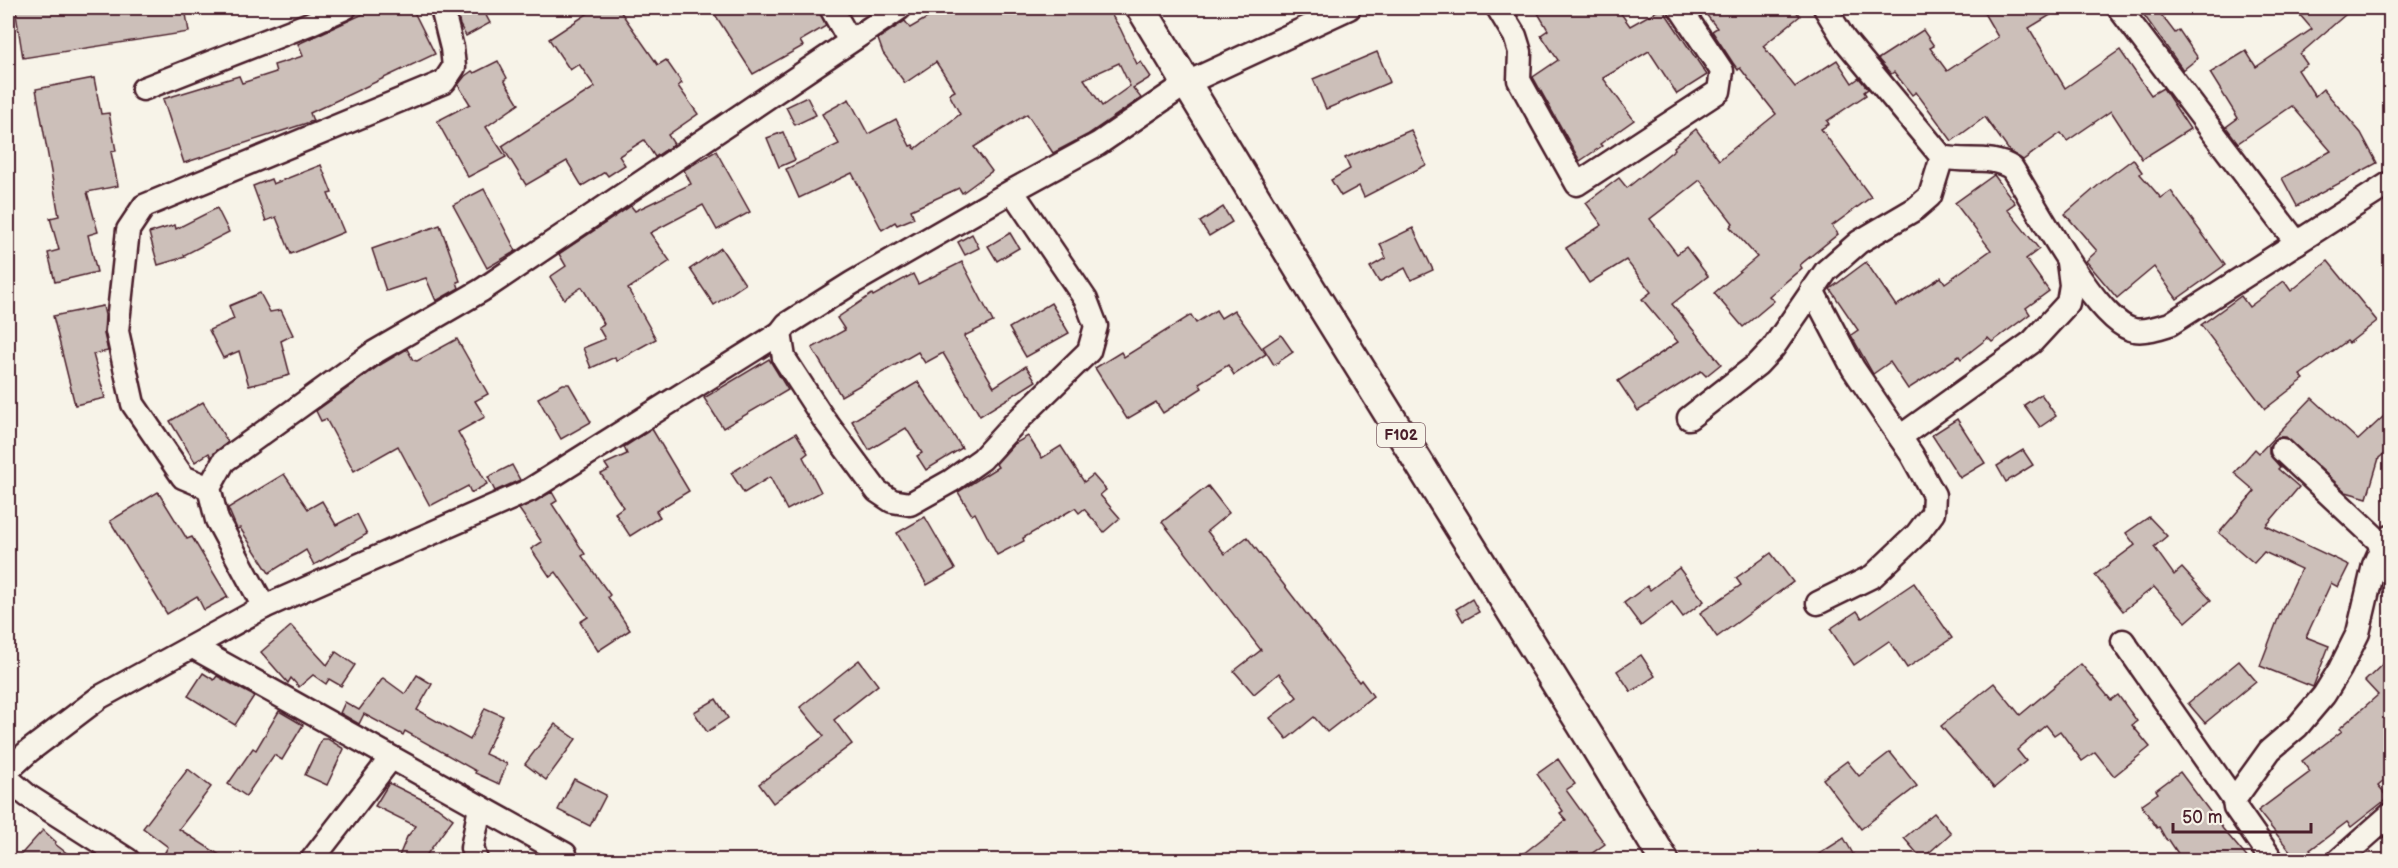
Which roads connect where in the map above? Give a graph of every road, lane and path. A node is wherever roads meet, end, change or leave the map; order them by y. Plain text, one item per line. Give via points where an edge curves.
1 (345, 8) edge
2 (442, 8) edge
3 (831, 8) edge
4 (900, 8) edge
5 (1141, 8) edge
6 (1349, 8) edge
7 (1498, 8) edge
8 (1680, 8) edge
9 (1825, 8) edge
10 (2119, 8) edge
11 (850, 41) junction
12 (1187, 82) junction
13 (144, 89) dead end
14 (1942, 157) junction
15 (2391, 183) edge
16 (1012, 190) junction
17 (2297, 243) junction
18 (2068, 262) junction
19 (1812, 290) junction
20 (780, 333) junction
21 (1689, 418) dead end
22 (1900, 437) junction
23 (2282, 450) dead end
24 (210, 488) junction
25 (2387, 541) edge
26 (1818, 603) dead end
27 (264, 607) junction
28 (2123, 641) dead end
29 (193, 646) junction
30 (391, 758) junction
31 (8, 770) edge
32 (8, 778) edge
33 (2234, 801) junction
34 (480, 807) junction
35 (2391, 815) edge
36 (565, 854) dead end
37 (128, 861) edge
38 (312, 861) edge
39 (476, 861) edge
40 (1664, 861) edge
41 (2272, 861) edge
42 (2339, 861) edge

1 - 13 street
2 - 24 street via 454,67 444,82 144,206 128,230 117,331 133,404 183,477
3 - 11 street
4 - 11 street
5 - 12 main road, F102
6 - 12 street
7 - 8 street via 1520,52 1519,80 1577,184 1719,91 1722,71
9 - 14 street via 1844,39
10 - 17 street
11 - 24 street via 482,290 375,352 224,461
12 - 16 street via 1098,144
12 - 40 main road, F102
14 - 18 street via 1956,161 1992,160 2012,168
14 - 19 street via 1930,196 1859,242 1826,271
15 - 17 street
16 - 20 street via 805,312
16 - 20 street via 1086,300 1096,326 1089,351 982,459 951,481 910,504 892,501 877,491 784,358
17 - 18 street via 2170,324 2151,330 2132,330 2113,318
18 - 22 street via 2068,303 2032,342
19 - 21 street via 1758,364
19 - 22 street via 1853,368
20 - 27 street via 530,490
22 - 26 street via 1934,495 1933,513 1874,576
23 - 25 street
24 - 27 street via 217,520
25 - 33 street via 2374,565 2358,633 2340,669 2297,727 2270,750
27 - 29 street
28 - 33 street
29 - 30 street
29 - 31 street via 100,697
30 - 34 street
30 - 38 street
32 - 37 street via 28,796
33 - 41 street
34 - 36 street
34 - 39 street via 472,848
35 - 42 street

